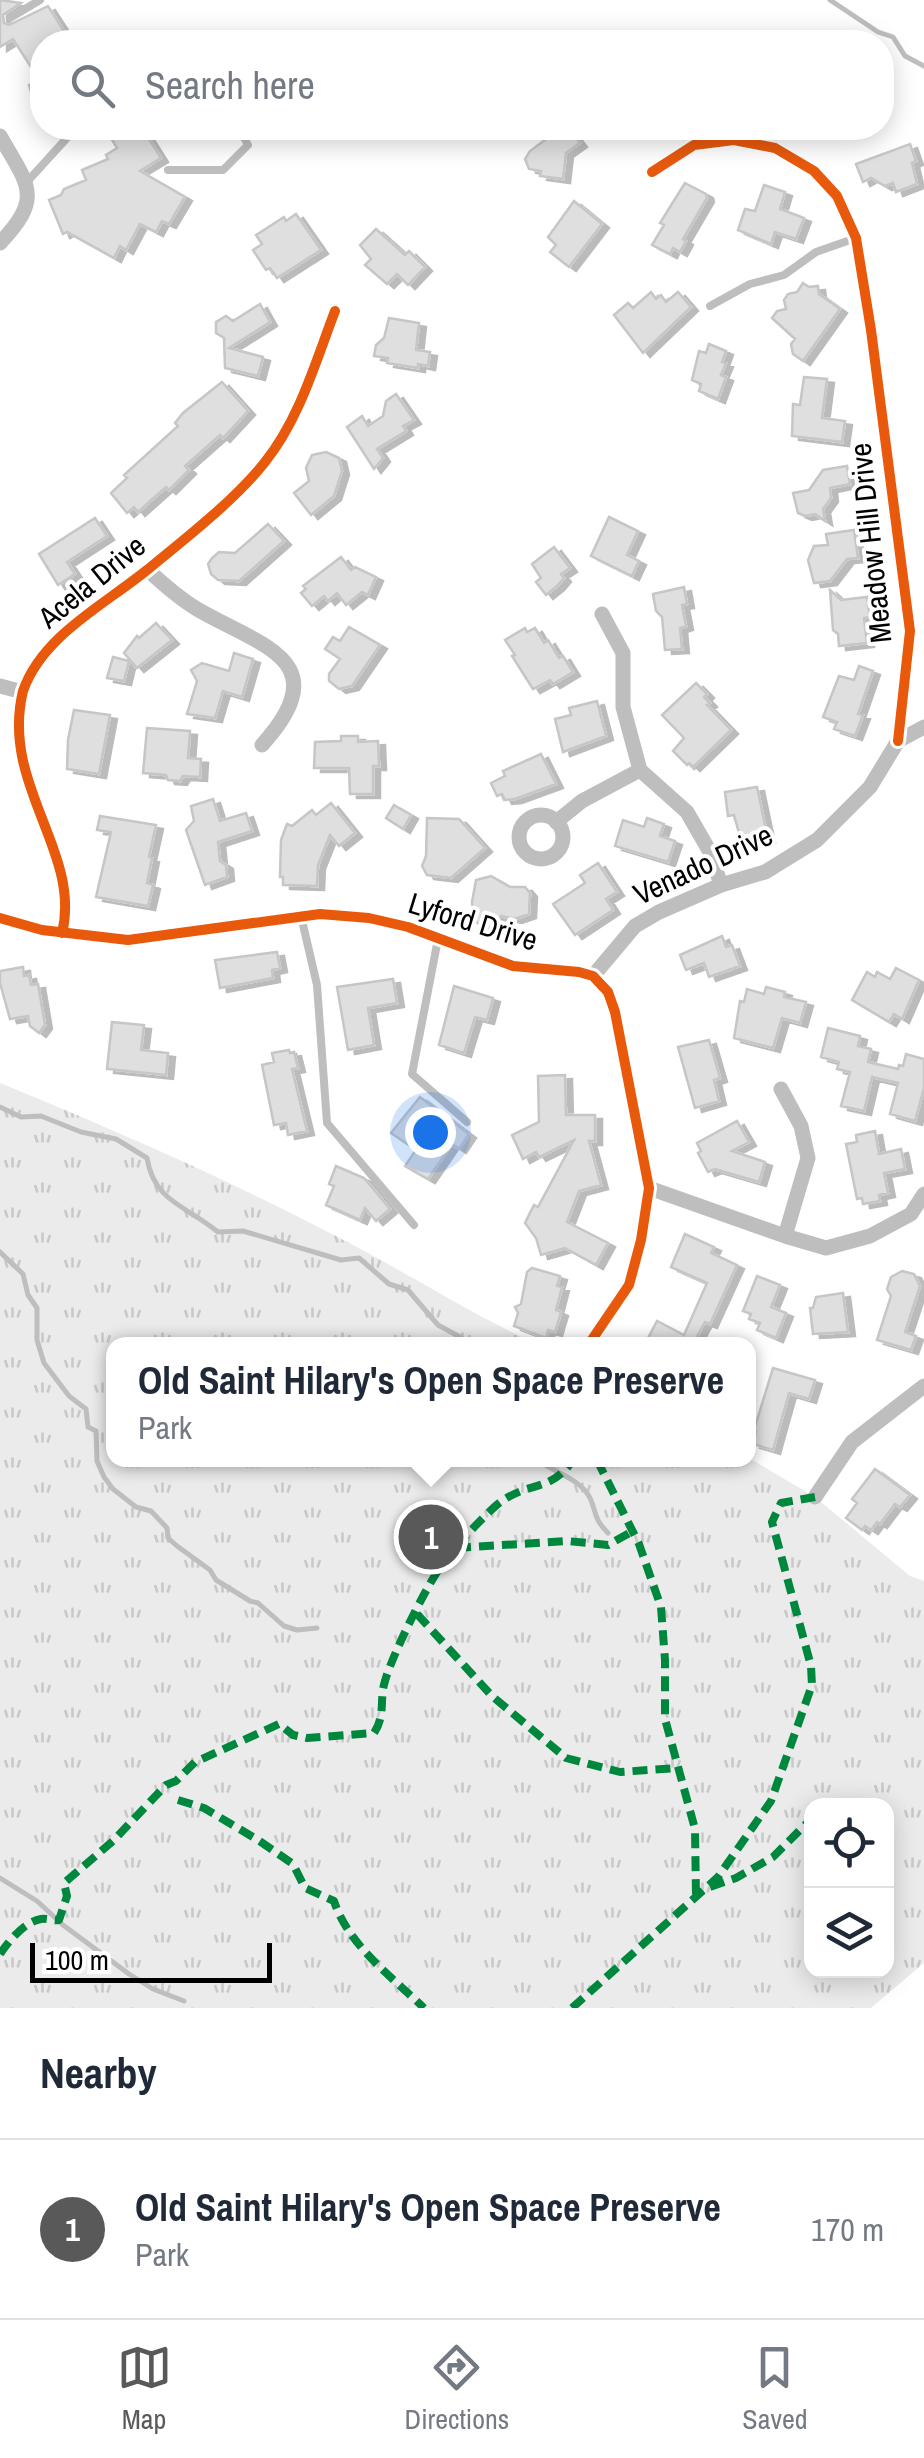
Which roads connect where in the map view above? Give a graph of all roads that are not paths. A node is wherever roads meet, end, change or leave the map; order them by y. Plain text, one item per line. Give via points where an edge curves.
1 (40, 0) edge
2 (10, 18) dead end
3 (0, 136) edge
4 (65, 140) edge
5 (246, 140) edge
6 (168, 170) dead end
7 (652, 172) dead end
8 (26, 183) junction
9 (856, 238) junction
10 (0, 243) edge
11 (710, 306) dead end
12 (335, 310) dead end
13 (148, 570) junction
14 (602, 614) dead end
15 (924, 616) edge
16 (910, 630) junction
17 (0, 686) edge
18 (23, 692) junction
19 (924, 727) edge
20 (898, 741) junction
21 (262, 744) dead end
22 (640, 770) junction
23 (556, 822) dead end
24 (721, 885) junction
25 (301, 916) junction
26 (0, 918) edge
27 (62, 933) junction
28 (438, 939) junction
29 (593, 976) junction
30 (780, 1089) dead end
31 (467, 1122) dead end
32 (650, 1188) junction
33 (924, 1194) edge
34 (918, 1220) edge
35 (414, 1225) dead end
36 (785, 1236) junction
37 (595, 1337) edge
38 (924, 1386) edge
39 (815, 1497) dead end

1 - 2 lane
3 - 8 street
4 - 8 lane
5 - 6 lane via 223,170
7 - 9 street, Meadow Hill Drive via 694,145 734,140 775,148 837,196
8 - 10 street via 24,215
9 - 11 lane
9 - 16 street, Meadow Hill Drive
12 - 13 street, Acela Drive via 303,399 264,464
13 - 18 street, Acela Drive via 54,642
13 - 21 street via 198,609 281,655 292,676 293,700
14 - 22 street via 623,653 623,707
15 - 16 street
16 - 20 street, Meadow Hill Drive
17 - 18 street
18 - 27 street, Acela Drive via 17,752 64,889
19 - 20 street
20 - 24 street, Venado Drive via 870,787 817,840 765,872
22 - 23 street
22 - 24 street via 688,812
24 - 29 street, Venado Drive via 635,926
25 - 27 street, Lyford Drive via 128,940
25 - 28 street, Lyford Drive via 369,918
25 - 35 lane via 318,985 327,1123
26 - 27 street, Lyford Drive
28 - 29 street, Lyford Drive via 513,966
28 - 31 lane via 412,1074
29 - 32 street via 615,1012
30 - 36 street via 801,1126 808,1158
32 - 36 street
32 - 37 street via 629,1285
33 - 34 street
34 - 36 street via 826,1248
38 - 39 street via 852,1442

